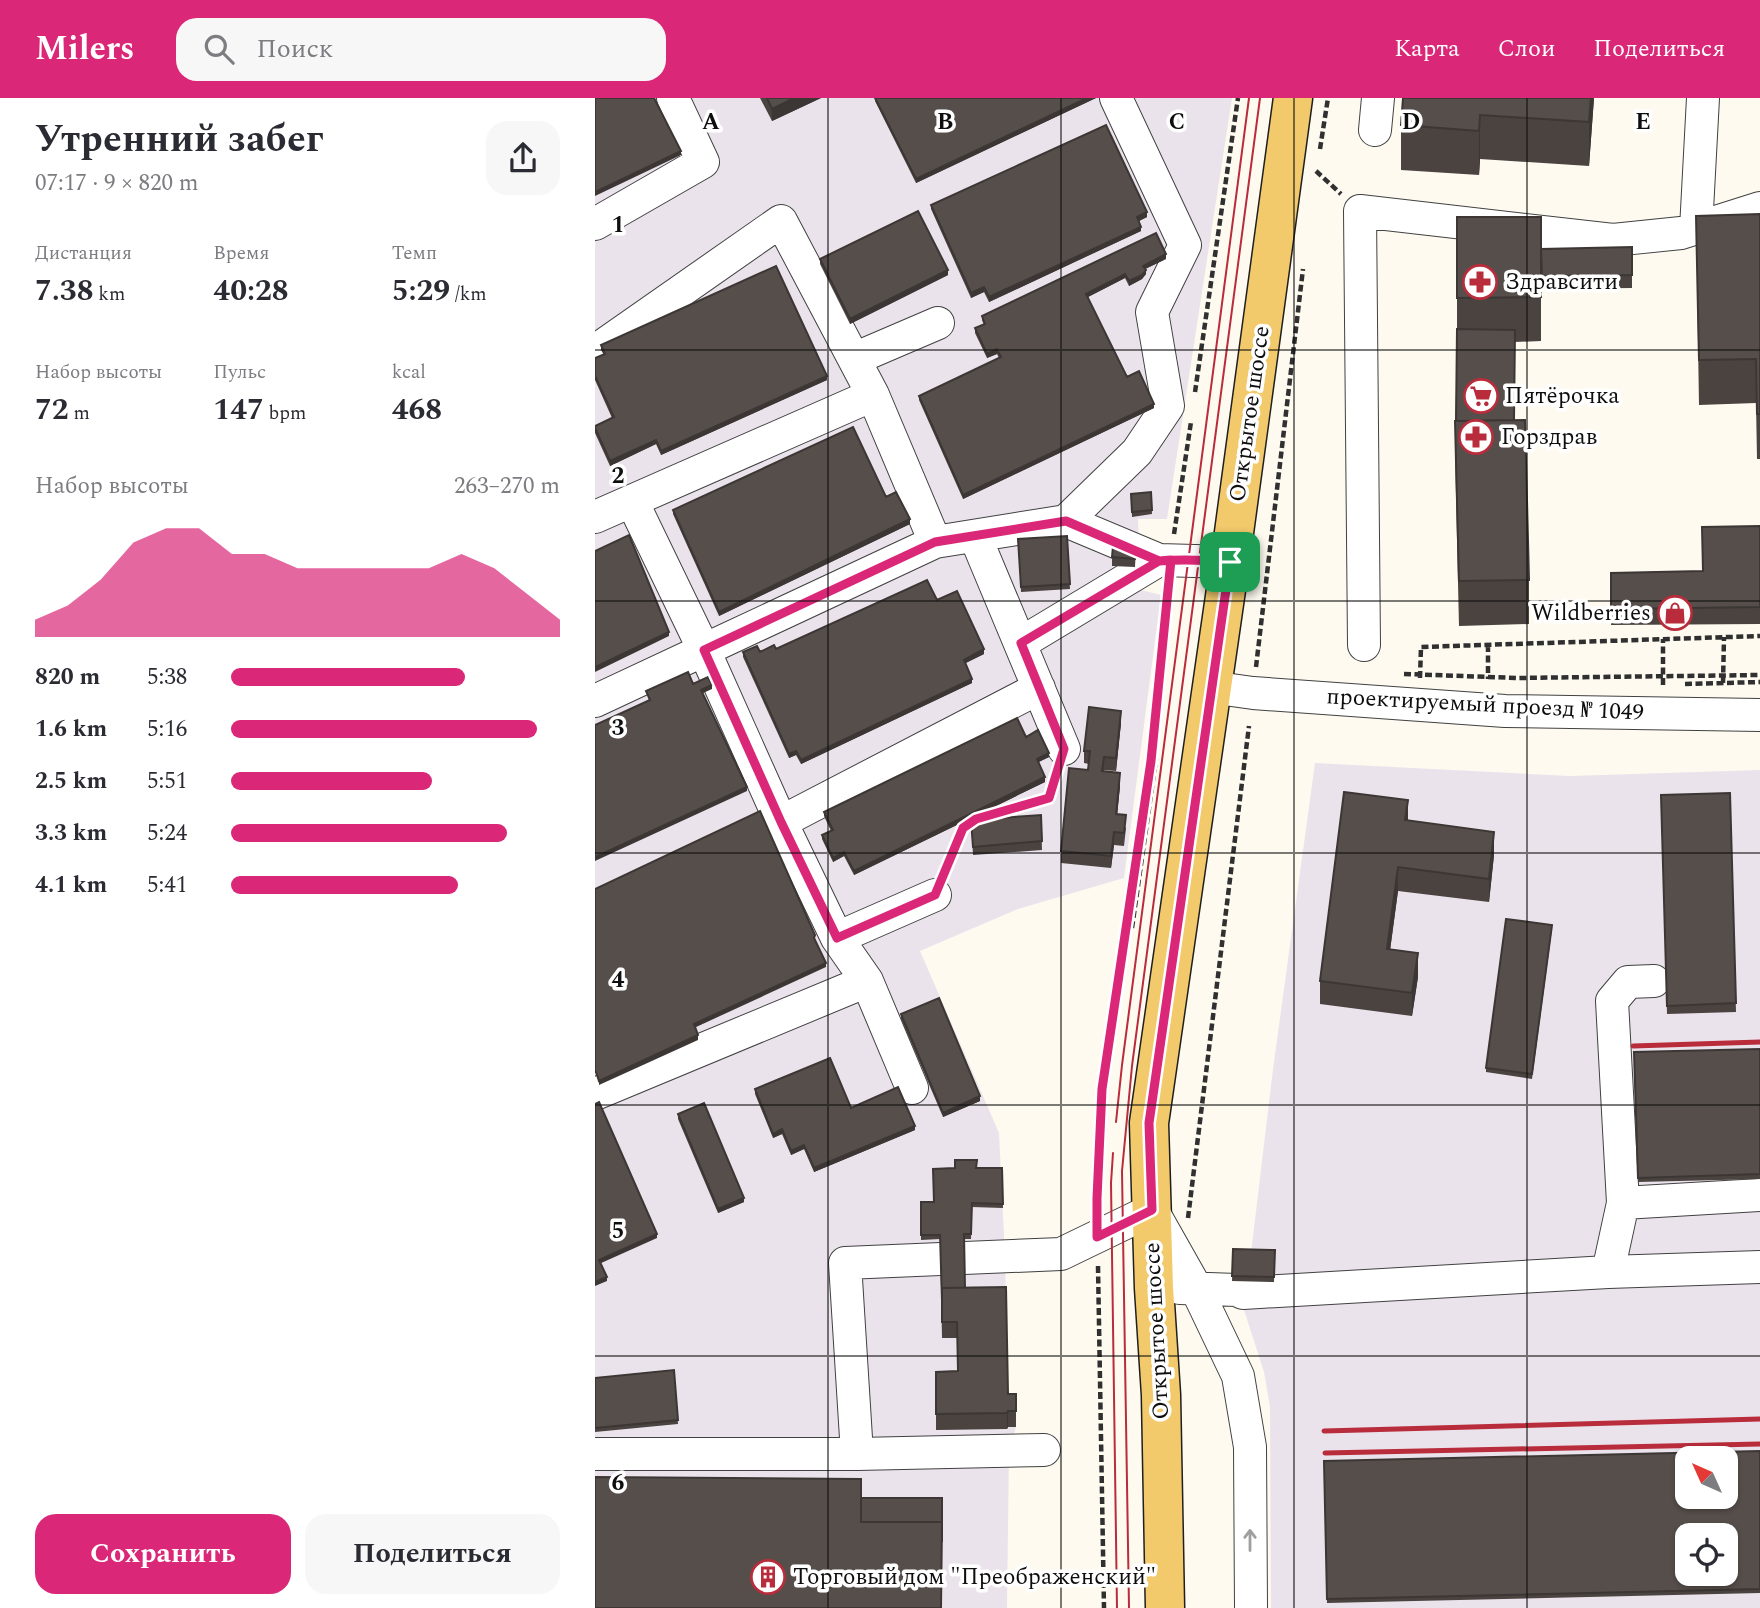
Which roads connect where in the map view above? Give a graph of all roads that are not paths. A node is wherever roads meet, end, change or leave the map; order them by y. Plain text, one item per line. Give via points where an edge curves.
1 (673, 98) edge
2 (1116, 98) edge
3 (1293, 98) edge
4 (1378, 98) edge
5 (1703, 98) edge
6 (1375, 130) dead end
7 (1760, 208) edge
8 (595, 225) edge
9 (1696, 229) junction
10 (938, 323) dead end
11 (595, 351) edge
12 (854, 359) junction
13 (873, 395) junction
14 (632, 501) junction
15 (597, 511) edge
16 (1066, 521) junction
17 (975, 536) junction
18 (935, 542) junction
19 (1165, 560) junction
20 (1230, 562) junction
21 (1021, 643) junction
22 (1364, 645) dead end
23 (704, 650) junction
24 (1210, 687) junction
25 (1039, 688) junction
26 (595, 701) edge
27 (1760, 715) edge
28 (1064, 749) road end
29 (781, 822) junction
30 (935, 895) road end
31 (837, 938) junction
32 (867, 981) junction
33 (1654, 981) dead end
34 (912, 1088) dead end
35 (595, 1094) edge
36 (1760, 1195) edge
37 (1623, 1203) junction
38 (1152, 1210) junction
39 (1760, 1267) edge
40 (1608, 1272) junction
41 (1196, 1287) junction
42 (1154, 1288) junction
43 (1044, 1450) dead end
44 (595, 1454) edge
45 (856, 1454) junction
46 (1165, 1608) edge
47 (1251, 1608) edge

1 - 8 street via 703,162
2 - 16 street via 1185,245 1152,312 1168,406 1137,452
3 - 20 main road, Открытое шоссе
4 - 6 street
5 - 9 street
7 - 9 street
9 - 22 street via 1613,240 1360,211
10 - 12 street
11 - 12 street via 781,221
12 - 13 street
13 - 14 street
13 - 18 street
14 - 15 street
14 - 23 street
16 - 17 street
16 - 19 street
17 - 18 street
17 - 21 street
18 - 23 street
19 - 20 street
19 - 21 street
20 - 24 main road, Открытое шоссе
21 - 25 street
23 - 26 street
23 - 29 street
24 - 27 street, проектируемый проезд № 1049 via 1505,711
24 - 38 main road, Открытое шоссе via 1149,1123
25 - 28 street
25 - 29 street
29 - 31 street
30 - 31 street
31 - 32 street
32 - 34 street
32 - 35 street
33 - 37 street via 1628,982 1612,1001
36 - 37 street
37 - 40 street
38 - 41 street
38 - 42 main road, Открытое шоссе
38 - 45 street via 1061,1254 845,1263
39 - 40 street
40 - 41 street via 1243,1293
41 - 42 street
47 -> 41 street via 1250,1447 1245,1408 1238,1376
42 - 46 main road, Открытое шоссе
43 - 45 street
44 - 45 street

